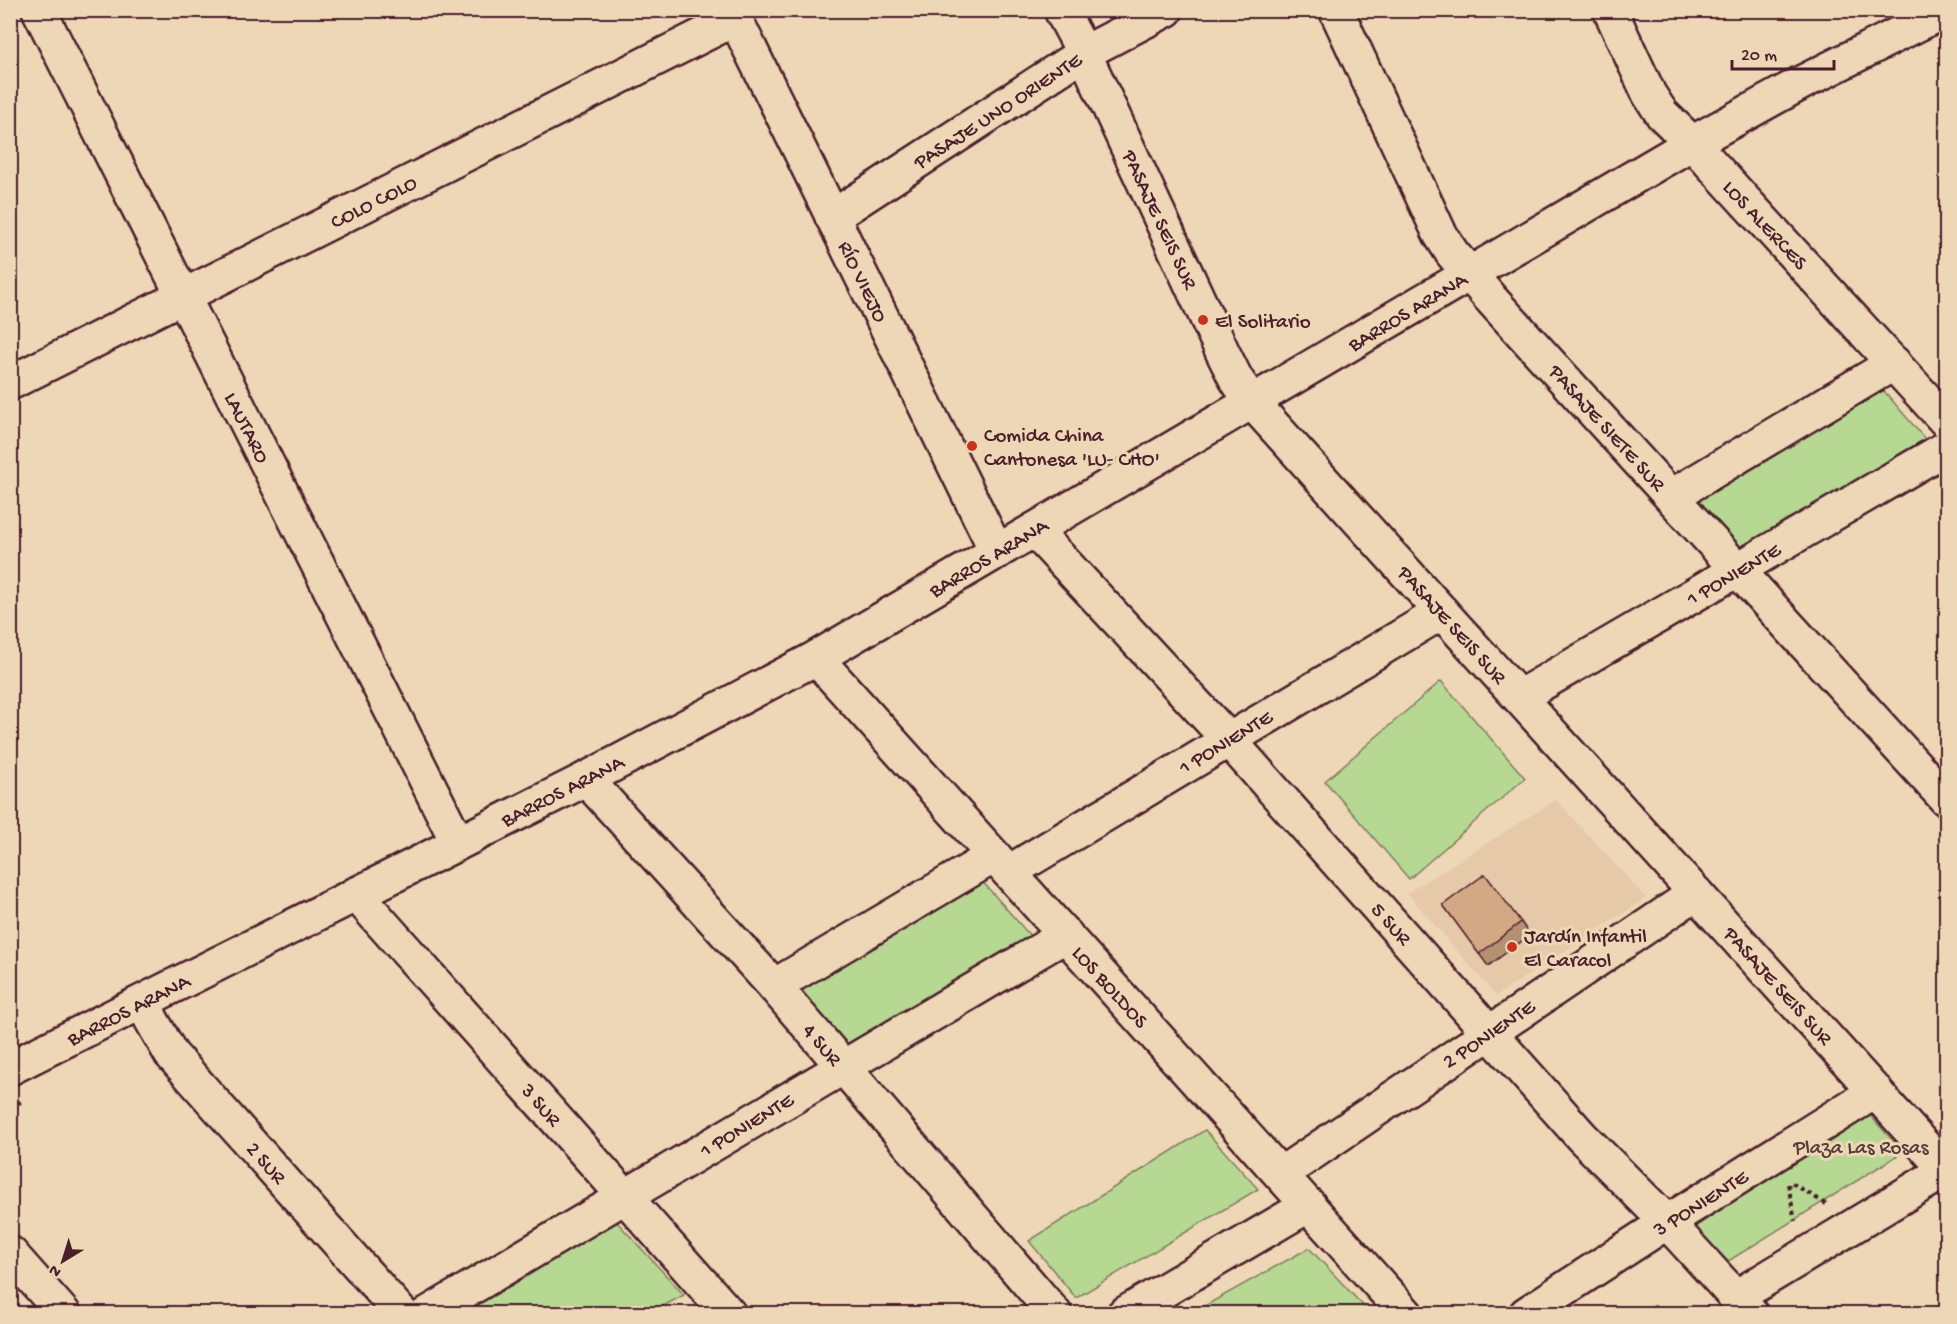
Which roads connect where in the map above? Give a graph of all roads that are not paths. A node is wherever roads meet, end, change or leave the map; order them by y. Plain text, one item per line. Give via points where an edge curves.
1 (39, 10) edge
2 (1061, 10) edge
3 (1166, 10) edge
4 (1336, 10) edge
5 (1610, 10) edge
6 (1946, 10) edge
7 (733, 15) edge
8 (1906, 20) edge
9 (1084, 53) junction
10 (1692, 143) junction
11 (832, 218) junction
12 (1469, 274) junction
13 (183, 297) junction
14 (1894, 363) junction
15 (10, 383) edge
16 (1252, 402) junction
17 (1947, 421) edge
18 (1947, 448) edge
19 (1671, 496) junction
20 (1034, 530) junction
21 (997, 552) junction
22 (1738, 570) junction
23 (1442, 612) junction
24 (816, 658) junction
25 (1519, 697) junction
26 (1228, 739) junction
27 (586, 778) junction
28 (1947, 799) edge
29 (459, 843) junction
30 (1001, 864) junction
31 (1696, 893) junction
32 (356, 894) junction
33 (1066, 935) junction
34 (774, 986) junction
35 (145, 1001) junction
36 (1490, 1033) junction
37 (843, 1067) junction
38 (10, 1068) edge
39 (1876, 1091) junction
40 (1947, 1170) edge
41 (1281, 1174) junction
42 (624, 1197) junction
43 (1309, 1205) junction
44 (1667, 1222) junction
45 (10, 1253) edge
46 (1743, 1305) edge
47 (64, 1314) edge
48 (402, 1314) edge
49 (427, 1314) edge
50 (729, 1314) edge
51 (1055, 1314) edge
52 (1124, 1314) edge
53 (1406, 1314) edge
54 (1526, 1314) edge

1 - 13 street, LAUTARO
2 - 9 street, PASAJE SEIS SUR
3 - 9 street, PASAJE UNO ORIENTE
4 - 12 street, PASAJE SIETE SUR via 1440,234
5 - 10 street, LOS ALERCES via 1649,94
6 - 8 street, BARROS ARANA
7 - 11 street, RÍO VIEJO
7 - 13 street, COLO COLO
8 - 10 street, BARROS ARANA
9 - 11 street, PASAJE UNO ORIENTE
9 - 16 street, PASAJE SEIS SUR via 1223,353
10 - 12 street, BARROS ARANA
10 - 14 street, LOS ALERCES
11 - 21 street, RÍO VIEJO
12 - 16 street, BARROS ARANA
12 - 19 street, PASAJE SIETE SUR
13 - 15 street, COLO COLO
13 - 29 street, LAUTARO
14 - 17 street, LOS ALERCES
14 - 19 street
16 - 20 street, BARROS ARANA
16 - 23 street, PASAJE SEIS SUR
18 - 22 street, 1 PONIENTE
19 - 22 street, PASAJE SIETE SUR
20 - 21 street, BARROS ARANA
20 - 26 street, 5 SUR
21 - 24 street, BARROS ARANA
22 - 25 street, 1 PONIENTE
22 - 28 street, PASAJE SIETE SUR
23 - 25 street, PASAJE SEIS SUR
23 - 26 street, 1 PONIENTE
24 - 27 street, BARROS ARANA
24 - 30 street, LOS BOLDOS
25 - 31 street, PASAJE SEIS SUR
26 - 30 street, 1 PONIENTE
26 - 36 street, 5 SUR
27 - 29 street, BARROS ARANA
27 - 34 street, 4 SUR
29 - 32 street, BARROS ARANA
30 - 33 street, LOS BOLDOS
30 - 34 street, 1 PONIENTE
31 - 36 street, 2 PONIENTE
31 - 39 street, PASAJE SEIS SUR
32 - 35 street, BARROS ARANA
32 - 42 street, 3 SUR
33 - 37 street, 1 PONIENTE
33 - 41 street, LOS BOLDOS
34 - 37 street, 4 SUR
35 - 38 street, BARROS ARANA
35 - 48 street, 2 SUR via 171,1054
36 - 41 street, 2 PONIENTE
36 - 44 street, 5 SUR via 1582,1137
37 - 42 street, 1 PONIENTE
37 - 51 street, 4 SUR
39 - 40 street, PASAJE SEIS SUR
39 - 44 street, 3 PONIENTE
40 - 46 street via 1802,1257
41 - 43 street, LOS BOLDOS
42 - 49 street, 1 PONIENTE
42 - 50 street, 3 SUR
43 - 52 street
43 - 53 street, LOS BOLDOS
44 - 46 street, 5 SUR
44 - 54 street, 3 PONIENTE
45 - 47 street

